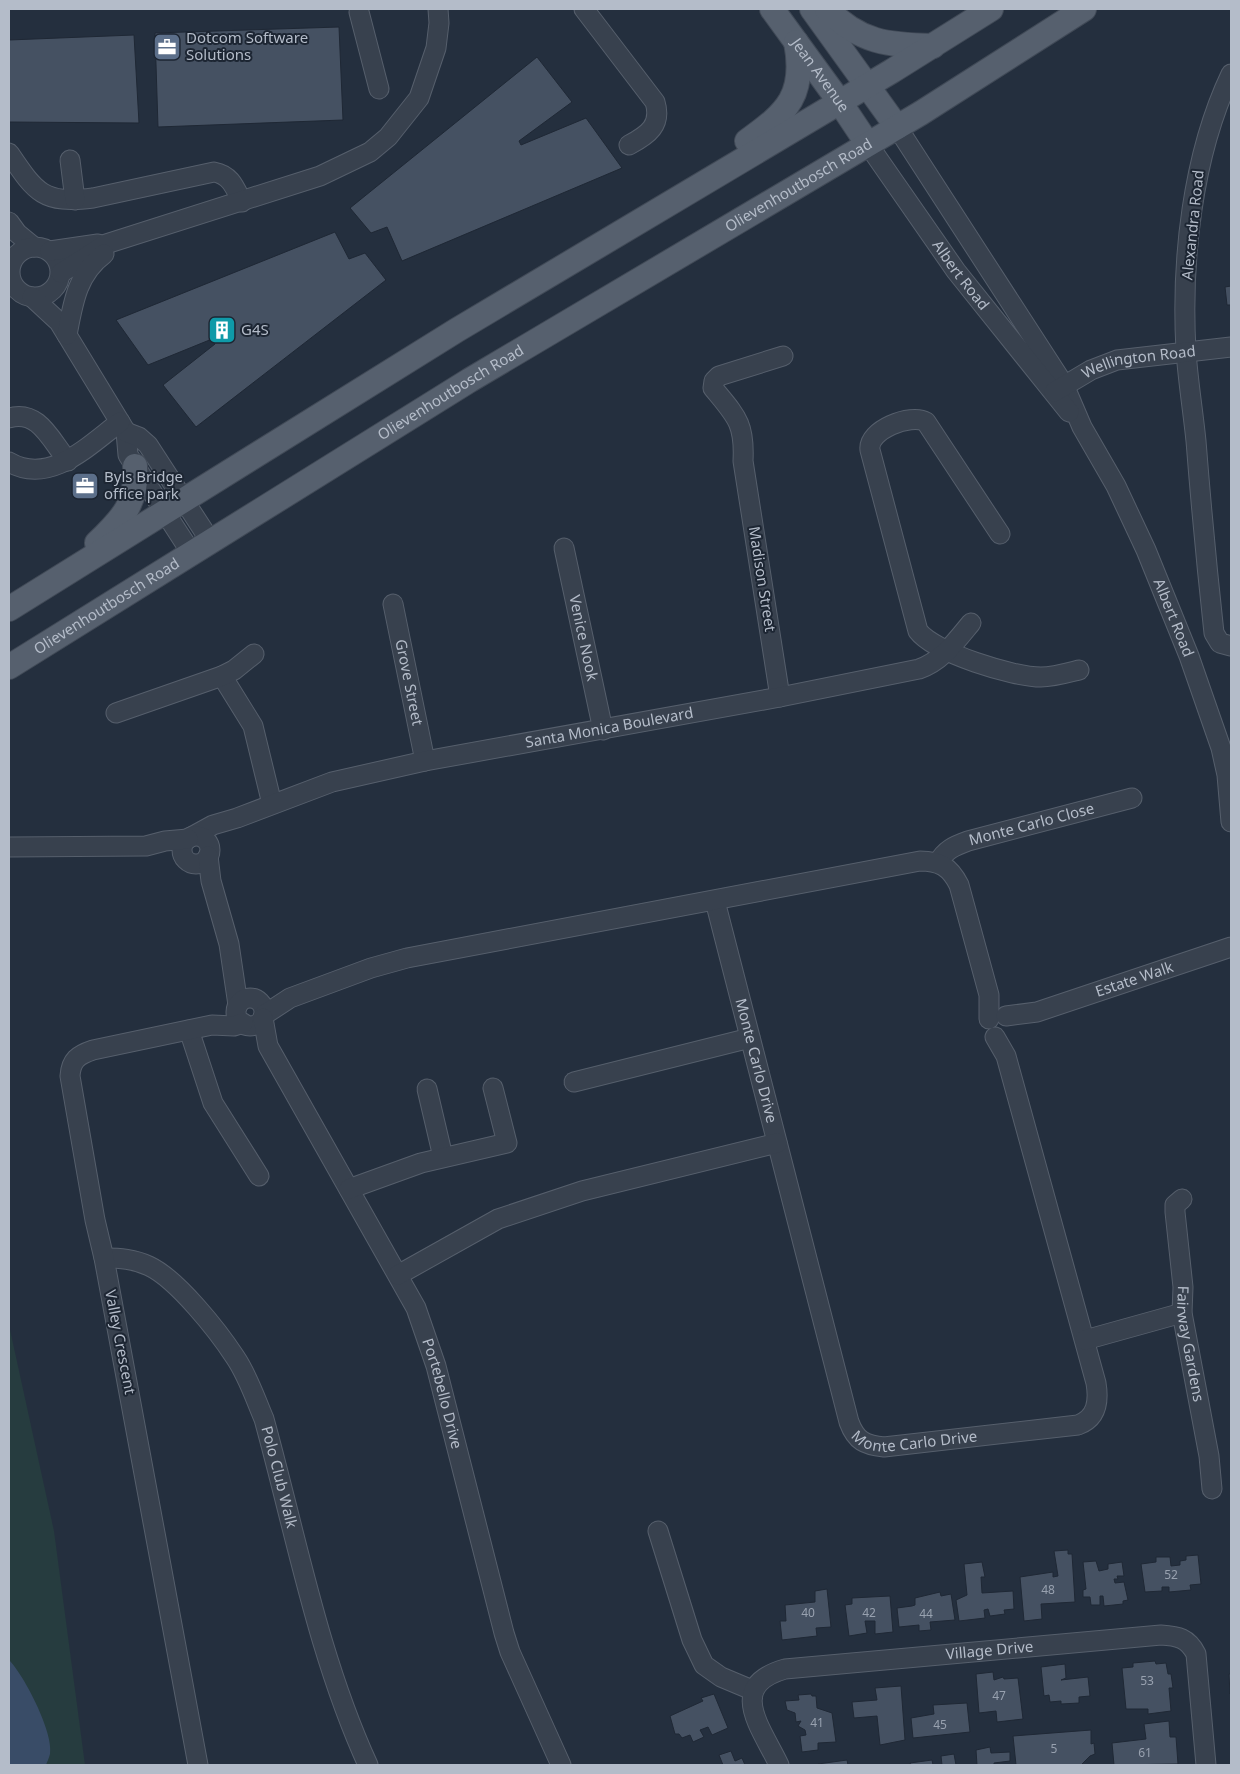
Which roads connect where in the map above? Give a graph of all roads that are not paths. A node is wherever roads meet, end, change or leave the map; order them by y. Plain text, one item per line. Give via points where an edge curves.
1 (438, 9) edge
2 (584, 9) edge
3 (772, 9) edge
4 (812, 9) edge
5 (827, 9) edge
6 (991, 9) edge
7 (1084, 9) edge
8 (357, 10) edge
9 (796, 42) junction
10 (933, 46) junction
11 (1231, 74) edge
12 (868, 84) junction
13 (379, 89) dead end
14 (839, 101) junction
15 (897, 127) junction
16 (867, 143) junction
17 (629, 145) dead end
18 (9, 154) edge
19 (70, 160) dead end
20 (75, 200) junction
21 (242, 202) junction
22 (9, 222) edge
23 (628, 226) junction
24 (125, 238) junction
25 (9, 239) edge
26 (106, 244) junction
27 (42, 249) junction
28 (11, 272) edge
29 (60, 277) junction
30 (32, 297) junction
31 (63, 328) junction
32 (1231, 346) edge
33 (1186, 351) junction
34 (783, 356) dead end
35 (1058, 389) junction
36 (9, 418) edge
37 (123, 427) junction
38 (68, 461) junction
39 (9, 462) edge
40 (134, 466) junction
41 (175, 506) junction
42 (1000, 534) dead end
43 (201, 548) junction
44 (564, 548) dead end
45 (59, 578) junction
46 (393, 604) dead end
47 (9, 609) edge
48 (971, 623) dead end
49 (1231, 646) edge
50 (947, 651) junction
51 (254, 654) dead end
52 (9, 667) edge
53 (1079, 670) dead end
54 (222, 676) junction
55 (780, 697) junction
56 (116, 713) dead end
57 (603, 730) junction
58 (425, 761) junction
59 (1132, 798) dead end
60 (272, 804) junction
61 (237, 818) junction
62 (1231, 822) edge
63 (190, 838) junction
64 (146, 846) junction
65 (9, 847) edge
66 (199, 857) junction
67 (938, 862) junction
68 (715, 901) junction
69 (1231, 947) edge
70 (251, 1012) junction
71 (1002, 1025) junction
72 (189, 1030) junction
73 (750, 1038) junction
74 (574, 1082) dead end
75 (493, 1088) dead end
76 (427, 1089) dead end
77 (777, 1143) junction
78 (443, 1157) junction
79 (259, 1176) dead end
80 (349, 1189) junction
81 (1182, 1199) dead end
82 (104, 1258) junction
83 (398, 1275) junction
84 (1182, 1313) junction
85 (1085, 1340) junction
86 (1212, 1489) dead end
87 (658, 1531) dead end
88 (752, 1690) junction
89 (198, 1765) edge
90 (368, 1765) edge
91 (561, 1765) edge
92 (779, 1765) edge
93 (1206, 1765) edge

1 - 21 street via 436,48 428,74 418,98 388,136 370,152 346,165
2 - 17 street via 655,102 657,121 640,139
3 - 9 main road, Jean Avenue
4 - 12 main road
5 - 10 main road via 852,31 872,41
6 - 10 main road
7 - 15 main road
8 - 13 street
9 - 14 main road, Jean Avenue
9 - 23 main road via 800,70 798,84 784,111 771,124
10 - 12 main road
11 - 33 street, Alexandra Road via 1201,156 1194,194 1186,292
12 - 14 main road
12 - 15 main road
14 - 16 main road, Jean Avenue
14 - 23 main road
15 - 16 main road, Olievenhoutbosch Road
15 - 35 street, Albert Road
16 - 35 street, Albert Road via 956,271
16 - 43 main road, Olievenhoutbosch Road via 470,380
18 - 20 street via 42,194 54,199
19 - 20 street
20 - 21 street via 214,172 227,176
21 - 24 street
22 - 27 street via 17,233
23 - 41 main road
24 - 26 street
24 - 31 street via 100,257 82,278
25 - 28 street
26 - 27 street
26 - 29 street
27 - 28 street via 26,249
27 - 29 street via 56,257
28 - 30 street via 24,294
29 - 30 street via 48,294
29 - 31 street
30 - 31 street
31 - 37 street
32 - 33 street, Wellington Road
33 - 35 street, Wellington Road via 1117,360
33 - 49 street via 1214,634 1220,643
34 - 55 street, Madison Street via 720,376 714,381 713,388 736,415 744,438 743,461
35 - 62 street, Albert Road via 1116,486 1146,550 1192,665 1221,748
36 - 38 street via 20,415 38,422
37 - 38 street
37 - 40 street
37 - 41 street via 148,445
38 - 39 street via 31,470 18,468
40 - 41 street
40 - 45 main road via 134,492 120,521
41 - 43 street
41 - 45 main road
42 - 50 street via 926,422 913,418 877,432 872,438 870,450 918,631
43 - 52 main road, Olievenhoutbosch Road
44 - 57 street, Venice Nook
45 - 47 main road
46 - 58 street, Grove Street
48 - 50 street, Santa Monica Boulevard
50 - 53 street via 1011,674 1042,678
50 - 55 street, Santa Monica Boulevard via 930,665 919,669
51 - 54 street
54 - 56 street
54 - 60 street via 253,726
55 - 57 street, Santa Monica Boulevard
57 - 58 street, Santa Monica Boulevard
58 - 60 street, Santa Monica Boulevard via 332,782
59 - 67 street, Monte Carlo Close via 968,841 943,853
60 - 61 street, Santa Monica Boulevard
61 - 63 street, Santa Monica Boulevard via 225,820
61 - 66 street, Santa Monica Boulevard
63 - 64 street, Santa Monica Boulevard
63 - 66 street via 205,839
64 - 65 street, Santa Monica Boulevard
64 - 66 street, Santa Monica Boulevard
66 - 70 street, Portebello Drive via 211,881 224,921 233,966
67 - 68 street via 920,861
67 - 71 street via 953,872 989,995
68 - 70 street via 407,958 290,998 274,998
68 - 73 street, Monte Carlo Drive
69 - 71 street, Estate Walk
70 - 72 street, Valley Crescent
70 - 80 street, Portebello Drive
71 - 85 street, Monte Carlo Drive via 1006,1056
72 - 79 street via 213,1104
72 - 82 street, Valley Crescent via 93,1050 78,1057 71,1066 70,1076
73 - 74 street
73 - 77 street, Monte Carlo Drive
75 - 78 street via 507,1143
76 - 78 street
77 - 83 street via 582,1191 498,1219
77 - 85 street, Monte Carlo Drive via 849,1422 860,1441 884,1447 1084,1422 1095,1411 1098,1393
78 - 80 street
80 - 83 street, Portebello Drive
81 - 84 street, Fairway Gardens via 1175,1212 1183,1287
82 - 89 street, Valley Crescent
82 - 90 street, Polo Club Walk via 136,1261 162,1274 209,1324 235,1357 249,1383 264,1419 334,1682
83 - 91 street, Portebello Drive via 416,1308 436,1366 508,1646
84 - 85 street
84 - 86 street, Fairway Gardens via 1209,1456
87 - 88 street via 692,1640 704,1665 721,1677
88 - 92 street via 750,1699 755,1715
88 - 93 street, Village Drive via 765,1678 785,1669 1171,1635 1189,1642 1196,1654

